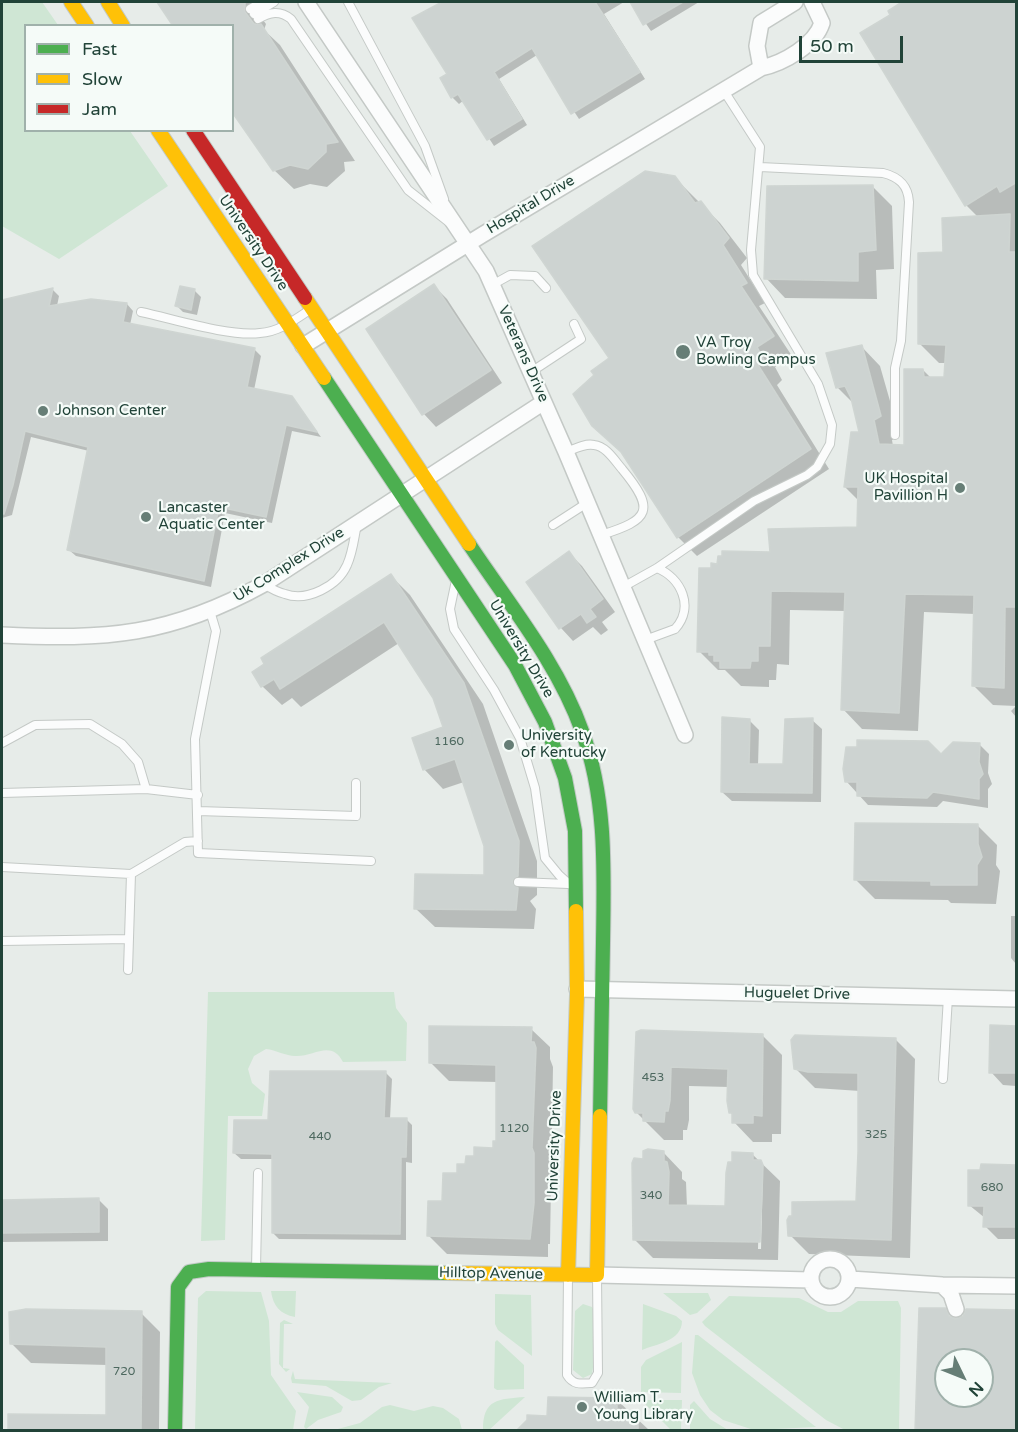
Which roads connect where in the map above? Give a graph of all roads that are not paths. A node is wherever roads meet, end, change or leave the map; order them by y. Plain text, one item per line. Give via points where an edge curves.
1 (71, 2) edge
2 (108, 2) edge
3 (262, 2) edge
4 (274, 2) edge
5 (306, 2) edge
6 (348, 2) edge
7 (795, 2) edge
8 (812, 2) edge
9 (254, 14) junction
10 (86, 24) edge
11 (122, 24) edge
12 (761, 68) junction
13 (724, 91) junction
14 (159, 132) edge
15 (194, 132) edge
16 (760, 167) junction
17 (453, 226) junction
18 (468, 243) junction
19 (492, 285) junction
20 (546, 288) dead end
21 (312, 309) junction
22 (141, 312) dead end
23 (288, 324) junction
24 (574, 324) dead end
25 (327, 331) junction
26 (303, 346) junction
27 (531, 372) junction
28 (544, 402) junction
29 (895, 435) dead end
30 (566, 452) junction
31 (425, 478) junction
32 (401, 494) junction
33 (587, 503) junction
34 (357, 523) junction
35 (553, 525) dead end
36 (601, 536) junction
37 (657, 568) junction
38 (456, 577) junction
39 (264, 584) junction
40 (623, 587) junction
41 (210, 611) junction
42 (2, 635) edge
43 (645, 640) junction
44 (686, 735) dead end
45 (2, 743) edge
46 (356, 783) dead end
47 (146, 789) junction
48 (2, 793) edge
49 (198, 795) junction
50 (198, 811) junction
51 (198, 841) junction
52 (371, 861) dead end
53 (2, 867) edge
54 (131, 874) junction
55 (518, 882) dead end
56 (573, 884) junction
57 (128, 939) junction
58 (2, 940) edge
59 (128, 970) dead end
60 (577, 989) junction
61 (600, 990) junction
62 (948, 997) junction
63 (1017, 999) edge
64 (943, 1079) dead end
65 (258, 1173) dead end
66 (256, 1270) junction
67 (568, 1275) junction
68 (597, 1275) junction
69 (850, 1279) junction
70 (811, 1280) junction
71 (942, 1285) junction
72 (1017, 1286) edge
73 (956, 1309) dead end
74 (175, 1431) edge

1 - 10 street
2 - 11 street
3 - 9 lane
4 - 9 lane
5 - 17 street, Veterans Drive
6 - 17 lane via 425,146
7 - 12 street via 761,23 757,46
8 - 12 street, Hospital Drive via 822,23 813,39 779,62
9 - 17 lane via 272,12 291,19 408,190
12 - 13 street, Hospital Drive
13 - 16 lane via 758,143
13 - 18 street, Hospital Drive
14 - 23 street, University Drive
15 - 21 street, University Drive
16 - 29 lane via 883,172 906,187 909,202 901,342 895,368
16 - 37 lane via 751,250 753,275 818,384 832,425 830,444 807,475 754,501
17 - 18 street, Veterans Drive
18 - 19 street, Veterans Drive
18 - 25 street, Hospital Drive
19 - 20 lane via 510,275 525,275 535,276
19 - 27 street, Veterans Drive
21 - 23 lane
21 - 25 street, University Drive
22 - 23 lane via 239,333 262,334
23 - 26 street, University Drive
24 - 27 lane via 581,339
25 - 26 street, Hospital Drive
25 - 31 street, University Drive
26 - 32 street, University Drive
27 - 28 street, Veterans Drive
28 - 30 street, Veterans Drive
28 - 31 street, Uk Complex Drive
30 - 33 street, Veterans Drive
30 - 36 lane via 593,444 604,449 643,498 643,512 637,520
31 - 32 street, Uk Complex Drive
31 - 61 street, University Drive via 548,663 575,713 587,746 603,826
32 - 34 street, Uk Complex Drive
32 - 38 street, University Drive
33 - 35 lane
33 - 36 street, Veterans Drive
34 - 39 street, Uk Complex Drive
34 - 39 lane via 346,567 333,583 315,593 298,596 285,595
36 - 40 street, Veterans Drive
37 - 40 lane
37 - 43 lane via 679,584 684,612 675,629
38 - 56 street, University Drive via 515,665 545,722 565,778 575,831
38 - 56 lane via 450,609 454,629 520,738 535,789 545,858
39 - 41 street, Uk Complex Drive
40 - 43 street, Veterans Drive
41 - 42 street, Uk Complex Drive via 173,625 133,633
41 - 49 lane via 216,632 195,739
43 - 44 street, Veterans Drive
45 - 47 lane via 35,725 90,724 123,744 138,762
46 - 50 lane via 356,816
47 - 48 lane
47 - 49 lane
49 - 50 lane
50 - 51 lane
51 - 52 lane via 198,853
51 - 54 lane via 185,842
53 - 54 lane
54 - 57 lane
55 - 56 lane
56 - 60 street, University Drive
57 - 58 lane
57 - 59 lane
60 - 61 street, Huguelet Drive
60 - 67 street, University Drive
61 - 62 street, Huguelet Drive
61 - 68 street, University Drive
62 - 63 street, Huguelet Drive
62 - 64 lane
65 - 66 lane
66 - 67 street, Hilltop Avenue
66 - 74 street, Hilltop Avenue via 196,1269 184,1275 178,1287
67 - 68 street, Hilltop Avenue
67 - 68 lane via 567,1375 577,1384 592,1383 598,1373
68 - 70 street, Hilltop Avenue
69 - 70 street via 842,1294 831,1298 820,1294
69 - 70 street via 842,1263 830,1259 814,1268
69 - 71 street
71 - 72 street
71 - 73 street via 951,1294

